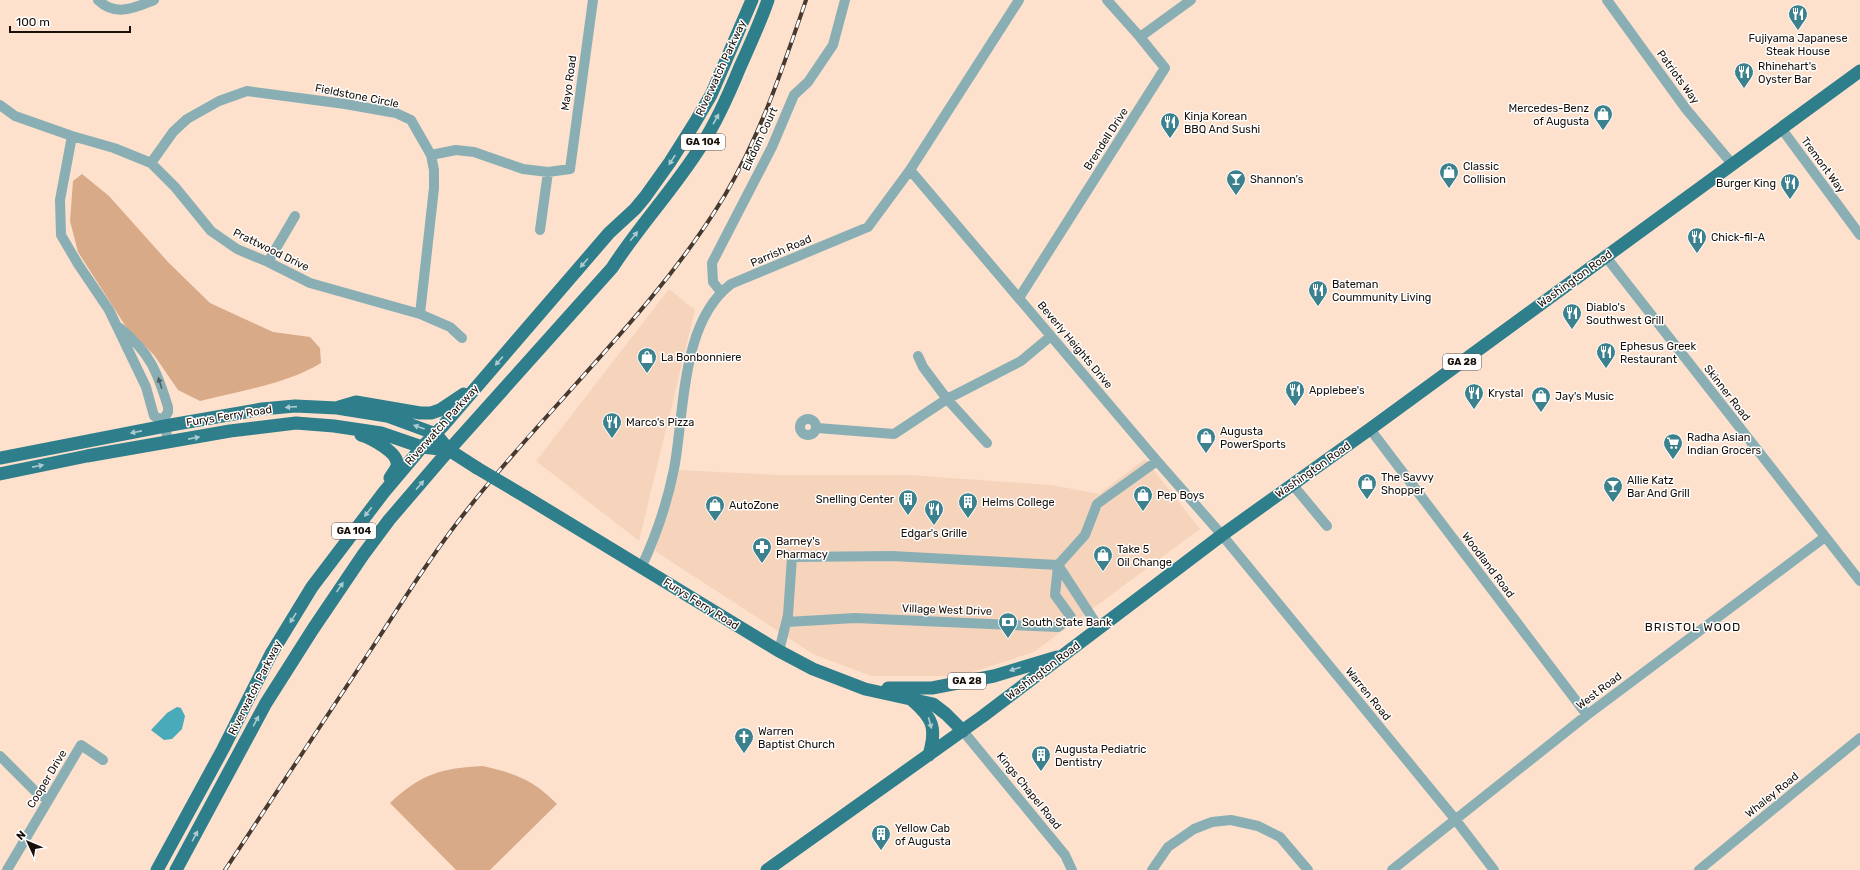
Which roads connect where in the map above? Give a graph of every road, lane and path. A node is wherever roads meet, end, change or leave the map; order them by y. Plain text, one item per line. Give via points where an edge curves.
1 (98, 0) edge
2 (154, 0) edge
3 (593, 0) edge
4 (752, 0) edge
5 (768, 0) edge
6 (845, 0) edge
7 (1018, 0) edge
8 (1107, 0) edge
9 (1191, 0) edge
10 (1607, 0) edge
11 (1140, 37) junction
12 (1860, 71) edge
13 (0, 105) edge
14 (1781, 128) junction
15 (72, 136) junction
16 (431, 155) junction
17 (151, 163) junction
18 (1733, 166) junction
19 (910, 170) junction
20 (548, 172) junction
21 (295, 216) dead end
22 (540, 230) dead end
23 (1860, 235) edge
24 (1606, 257) junction
25 (268, 262) junction
26 (720, 292) junction
27 (1019, 298) junction
28 (420, 314) junction
29 (116, 324) junction
30 (1050, 336) junction
31 (462, 338) dead end
32 (918, 356) dead end
33 (480, 383) junction
34 (947, 399) junction
35 (337, 408) junction
36 (164, 423) junction
37 (334, 426) junction
38 (817, 428) dead end
39 (1370, 429) junction
40 (436, 434) junction
41 (169, 443) junction
42 (987, 443) dead end
43 (422, 447) junction
44 (449, 450) junction
45 (0, 458) edge
46 (1157, 462) junction
47 (0, 474) edge
48 (1292, 484) junction
49 (384, 492) junction
50 (1327, 526) dead end
51 (1222, 535) junction
52 (1825, 537) junction
53 (1058, 566) junction
54 (641, 568) junction
55 (1860, 581) edge
56 (786, 622) junction
57 (1099, 628) junction
58 (779, 651) junction
59 (1066, 654) junction
60 (865, 689) junction
61 (911, 699) junction
62 (1587, 715) junction
63 (963, 731) junction
64 (1860, 738) edge
65 (929, 755) junction
66 (0, 756) edge
67 (103, 760) dead end
68 (48, 800) junction
69 (1455, 819) junction
70 (7, 870) edge
71 (157, 870) edge
72 (176, 870) edge
73 (766, 870) edge
74 (1072, 870) edge
75 (1152, 870) edge
76 (1308, 870) edge
77 (1392, 870) edge
78 (1494, 870) edge
79 (1699, 870) edge

1 - 2 street via 111,9 128,10
3 - 20 street, Mayo Road via 570,169
4 -> 33 main road, Riverwatch Parkway / GA 104 via 711,95 670,162 635,209 609,233
44 -> 5 main road, Riverwatch Parkway / GA 104 via 612,268 697,151 724,105
6 - 26 street, Elkdom Court via 833,45 808,82 794,95 772,147 712,263 713,282
7 - 19 street, Parrish Road
8 - 11 street, Brendell Drive
9 - 11 street
10 - 18 street, Patriots Way via 1686,108
11 - 27 street, Brendell Drive via 1165,68
12 - 14 main road, Washington Road / GA 28
13 - 15 street, Prattwood Drive via 15,116
14 - 18 main road, Washington Road / GA 28
14 - 23 street, Tremont Way
15 - 17 street, Prattwood Drive via 114,148
15 - 29 street via 60,200 61,235
16 - 17 street, Fieldstone Circle via 411,120 396,113 247,91 219,101 188,119 173,132
16 - 20 street via 456,150 474,152 523,169
16 - 28 street, Fieldstone Circle via 434,188
17 - 25 street, Prattwood Drive via 211,231 237,249
18 - 24 main road, Washington Road / GA 28
19 - 26 street, Parrish Road via 868,227 730,284
19 - 27 street, Beverly Heights Drive
20 - 22 street
21 - 25 street
24 - 39 main road, Washington Road / GA 28
24 - 52 street, Skinner Road
25 - 28 street, Prattwood Drive via 310,282
26 - 54 street, Parrish Road via 703,321 691,354 669,489 656,533
27 - 30 street, Beverly Heights Drive
28 - 31 street, Prattwood Drive via 450,327
29 - 36 street via 146,386 154,416
36 -> 29 street via 168,407 150,359 138,343
30 - 34 street via 1021,361
30 - 46 street, Beverly Heights Drive
32 - 34 street via 923,367
33 - 35 main road via 440,410 431,413 356,402
33 - 40 main road, Riverwatch Parkway / GA 104
34 - 38 street via 894,434
34 - 42 street
35 -> 36 main road, Furys Ferry Road via 295,406
40 -> 35 main road, Furys Ferry Road via 387,416
36 - 41 street
36 -> 45 main road, Furys Ferry Road
41 -> 37 main road, Furys Ferry Road / GA 28 via 230,431 296,423
37 - 43 main road, Furys Ferry Road / GA 28 via 381,433
37 - 49 main road via 371,438 396,458 397,466
39 - 48 main road, Washington Road / GA 28
39 - 62 street, Woodland Road
40 - 43 main road, Riverwatch Parkway / GA 104
40 - 44 main road, Furys Ferry Road / GA 28
47 -> 41 main road, Furys Ferry Road / GA 28
43 - 44 main road, Furys Ferry Road / GA 28
43 - 49 main road, Riverwatch Parkway / GA 104
44 - 54 main road, Furys Ferry Road / GA 28, bridge
72 -> 44 main road, Riverwatch Parkway / GA 104 via 266,703 313,629 389,520
46 - 51 street, Beverly Heights Drive
46 - 53 street via 1096,504 1085,535
48 - 50 street
48 - 51 main road, Washington Road / GA 28
49 -> 71 main road, Riverwatch Parkway / GA 104 via 335,555 287,627
51 - 57 main road, Washington Road / GA 28
51 - 69 street, Warren Road
52 - 55 street, Skinner Road
52 - 62 street, West Road
53 - 56 street via 892,556 792,557
53 - 56 street, Village West Drive via 1055,595 1071,617 1058,627 855,618
53 - 57 street
54 - 58 main road, Furys Ferry Road / GA 28
56 - 58 street
57 - 59 main road, Washington Road / GA 28
58 - 60 main road, Furys Ferry Road / GA 28 via 813,669
59 -> 60 main road, GA 28 via 994,676 932,688
59 - 63 main road, Washington Road / GA 28
60 - 61 main road, Furys Ferry Road / GA 28
61 - 63 main road, Furys Ferry Road / GA 28 via 933,704
61 -> 65 main road via 925,711 932,722 933,741
62 - 69 street, West Road
63 - 65 main road, Washington Road
63 - 74 street, Kings Chapel Road via 1065,855
64 - 79 street, Whaley Road
65 - 73 main road, Washington Road
66 - 68 street via 35,791
67 - 68 street, Cooper Drive via 81,744
68 - 70 street, Cooper Drive
69 - 77 street, West Road
69 - 78 street, Warren Road
75 - 76 street via 1168,848 1194,829 1212,822 1231,820 1258,826 1280,837

